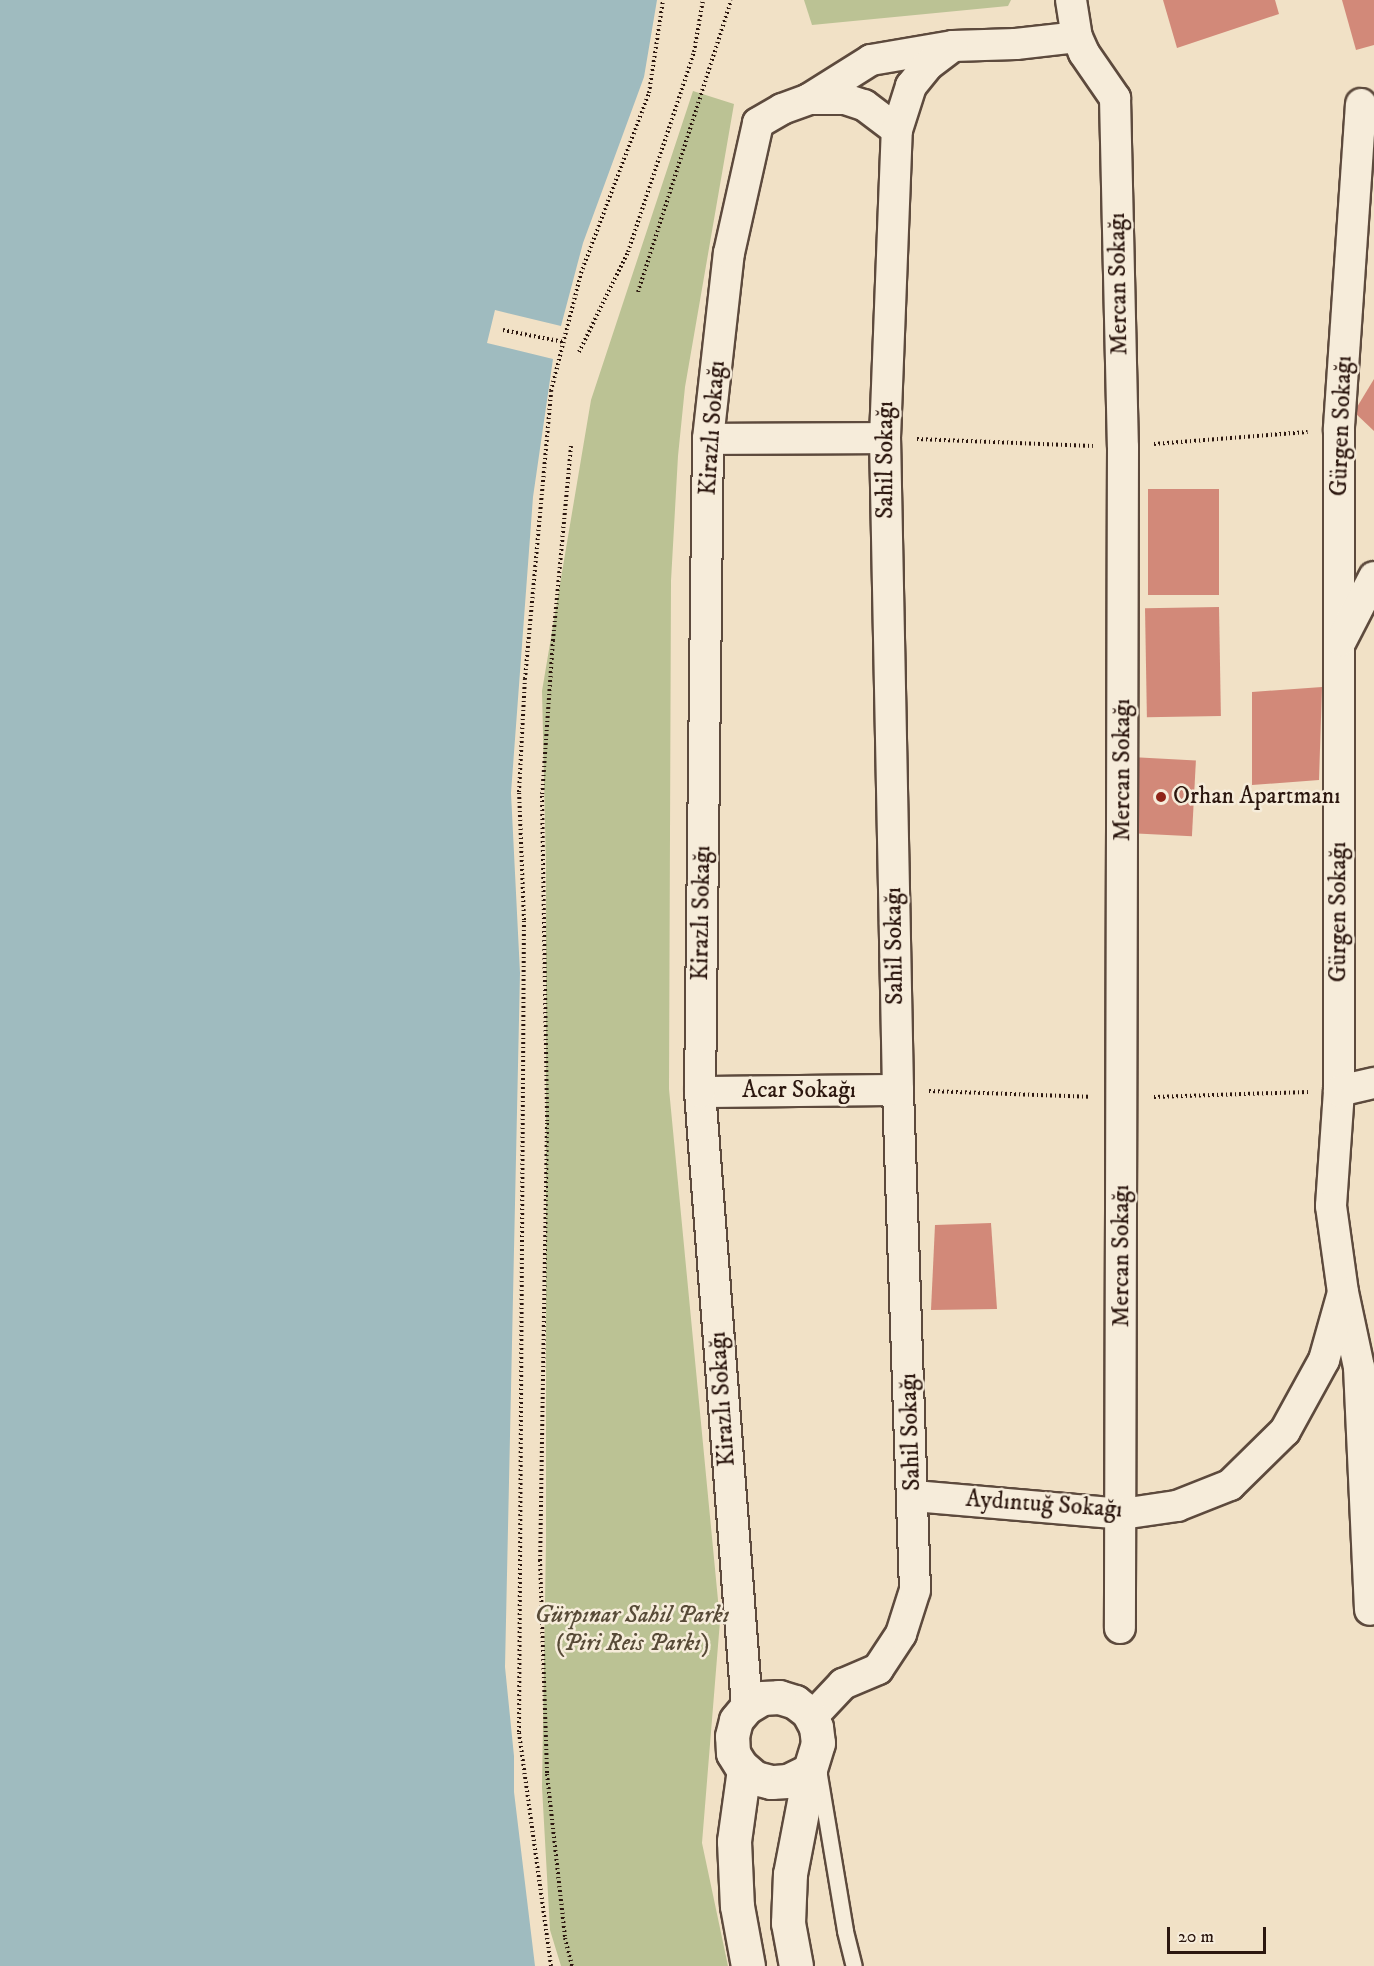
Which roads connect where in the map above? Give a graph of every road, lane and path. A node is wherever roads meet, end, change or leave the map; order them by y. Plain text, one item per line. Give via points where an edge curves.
1 (663, 0) edge
2 (703, 0) edge
3 (731, 0) edge
4 (1071, 0) edge
5 (1077, 37) junction
6 (953, 46) junction
7 (809, 99) junction
8 (1361, 104) dead end
9 (897, 130) junction
10 (638, 292) dead end
11 (502, 330) dead end
12 (564, 342) junction
13 (579, 352) dead end
14 (885, 438) junction
15 (708, 439) junction
16 (571, 446) dead end
17 (1374, 577) edge
18 (1339, 646) junction
19 (1374, 1083) edge
20 (898, 1090) junction
21 (1339, 1091) junction
22 (700, 1092) junction
23 (1343, 1292) junction
24 (914, 1496) junction
25 (1122, 1514) junction
26 (1370, 1610) dead end
27 (1120, 1628) dead end
28 (747, 1707) junction
29 (811, 1718) junction
30 (812, 1765) junction
31 (744, 1769) junction
32 (551, 1966) edge
33 (572, 1966) edge
34 (748, 1966) edge
35 (796, 1966) edge
36 (854, 1966) edge

1 - 12 path via 649,93 581,273
2 - 13 path via 694,52 628,252
3 - 10 path
4 - 5 street, Mercan Sokağı
5 - 6 street
5 - 25 street, Mercan Sokağı via 1115,98 1123,447
6 - 7 street via 871,60
6 - 9 street, Sahil Sokağı via 928,65 911,86
7 - 9 street via 845,99 864,105
7 - 15 street, Kirazlı Sokağı via 758,123 729,253
8 - 18 street, Gürgen Sokağı via 1339,429
9 - 14 street, Sahil Sokağı
11 - 12 path
12 - 32 path via 551,391 525,679 519,792 524,920 519,1732
14 - 15 street
14 - 20 street, Sahil Sokağı
15 - 22 street, Kirazlı Sokağı
16 - 33 path via 542,796 547,1123 540,1560 547,1774 565,1938
17 - 18 street
18 - 21 street, Gürgen Sokağı
19 - 21 street
20 - 22 street, Acar Sokağı
20 - 24 street, Sahil Sokağı
21 - 23 street, Gürgen Sokağı via 1331,1206
22 - 28 street, Kirazlı Sokağı
23 - 25 street, Aydıntuğ Sokağı via 1324,1360 1285,1431 1230,1485 1177,1506
23 - 26 street, Gürgen Sokağı via 1359,1367
24 - 25 street, Aydıntuğ Sokağı
24 - 29 street, Sahil Sokağı via 915,1590 901,1634 878,1669 843,1684
25 - 27 street, Mercan Sokağı
28 - 29 street via 762,1698 779,1697 795,1702
28 - 31 street via 736,1720 732,1736 733,1753
29 - 30 street via 818,1743
30 - 31 street via 787,1781 771,1782 755,1778
30 - 35 street via 790,1874 788,1923
30 - 36 lane via 822,1776 844,1931
31 - 34 street via 734,1841 737,1906

